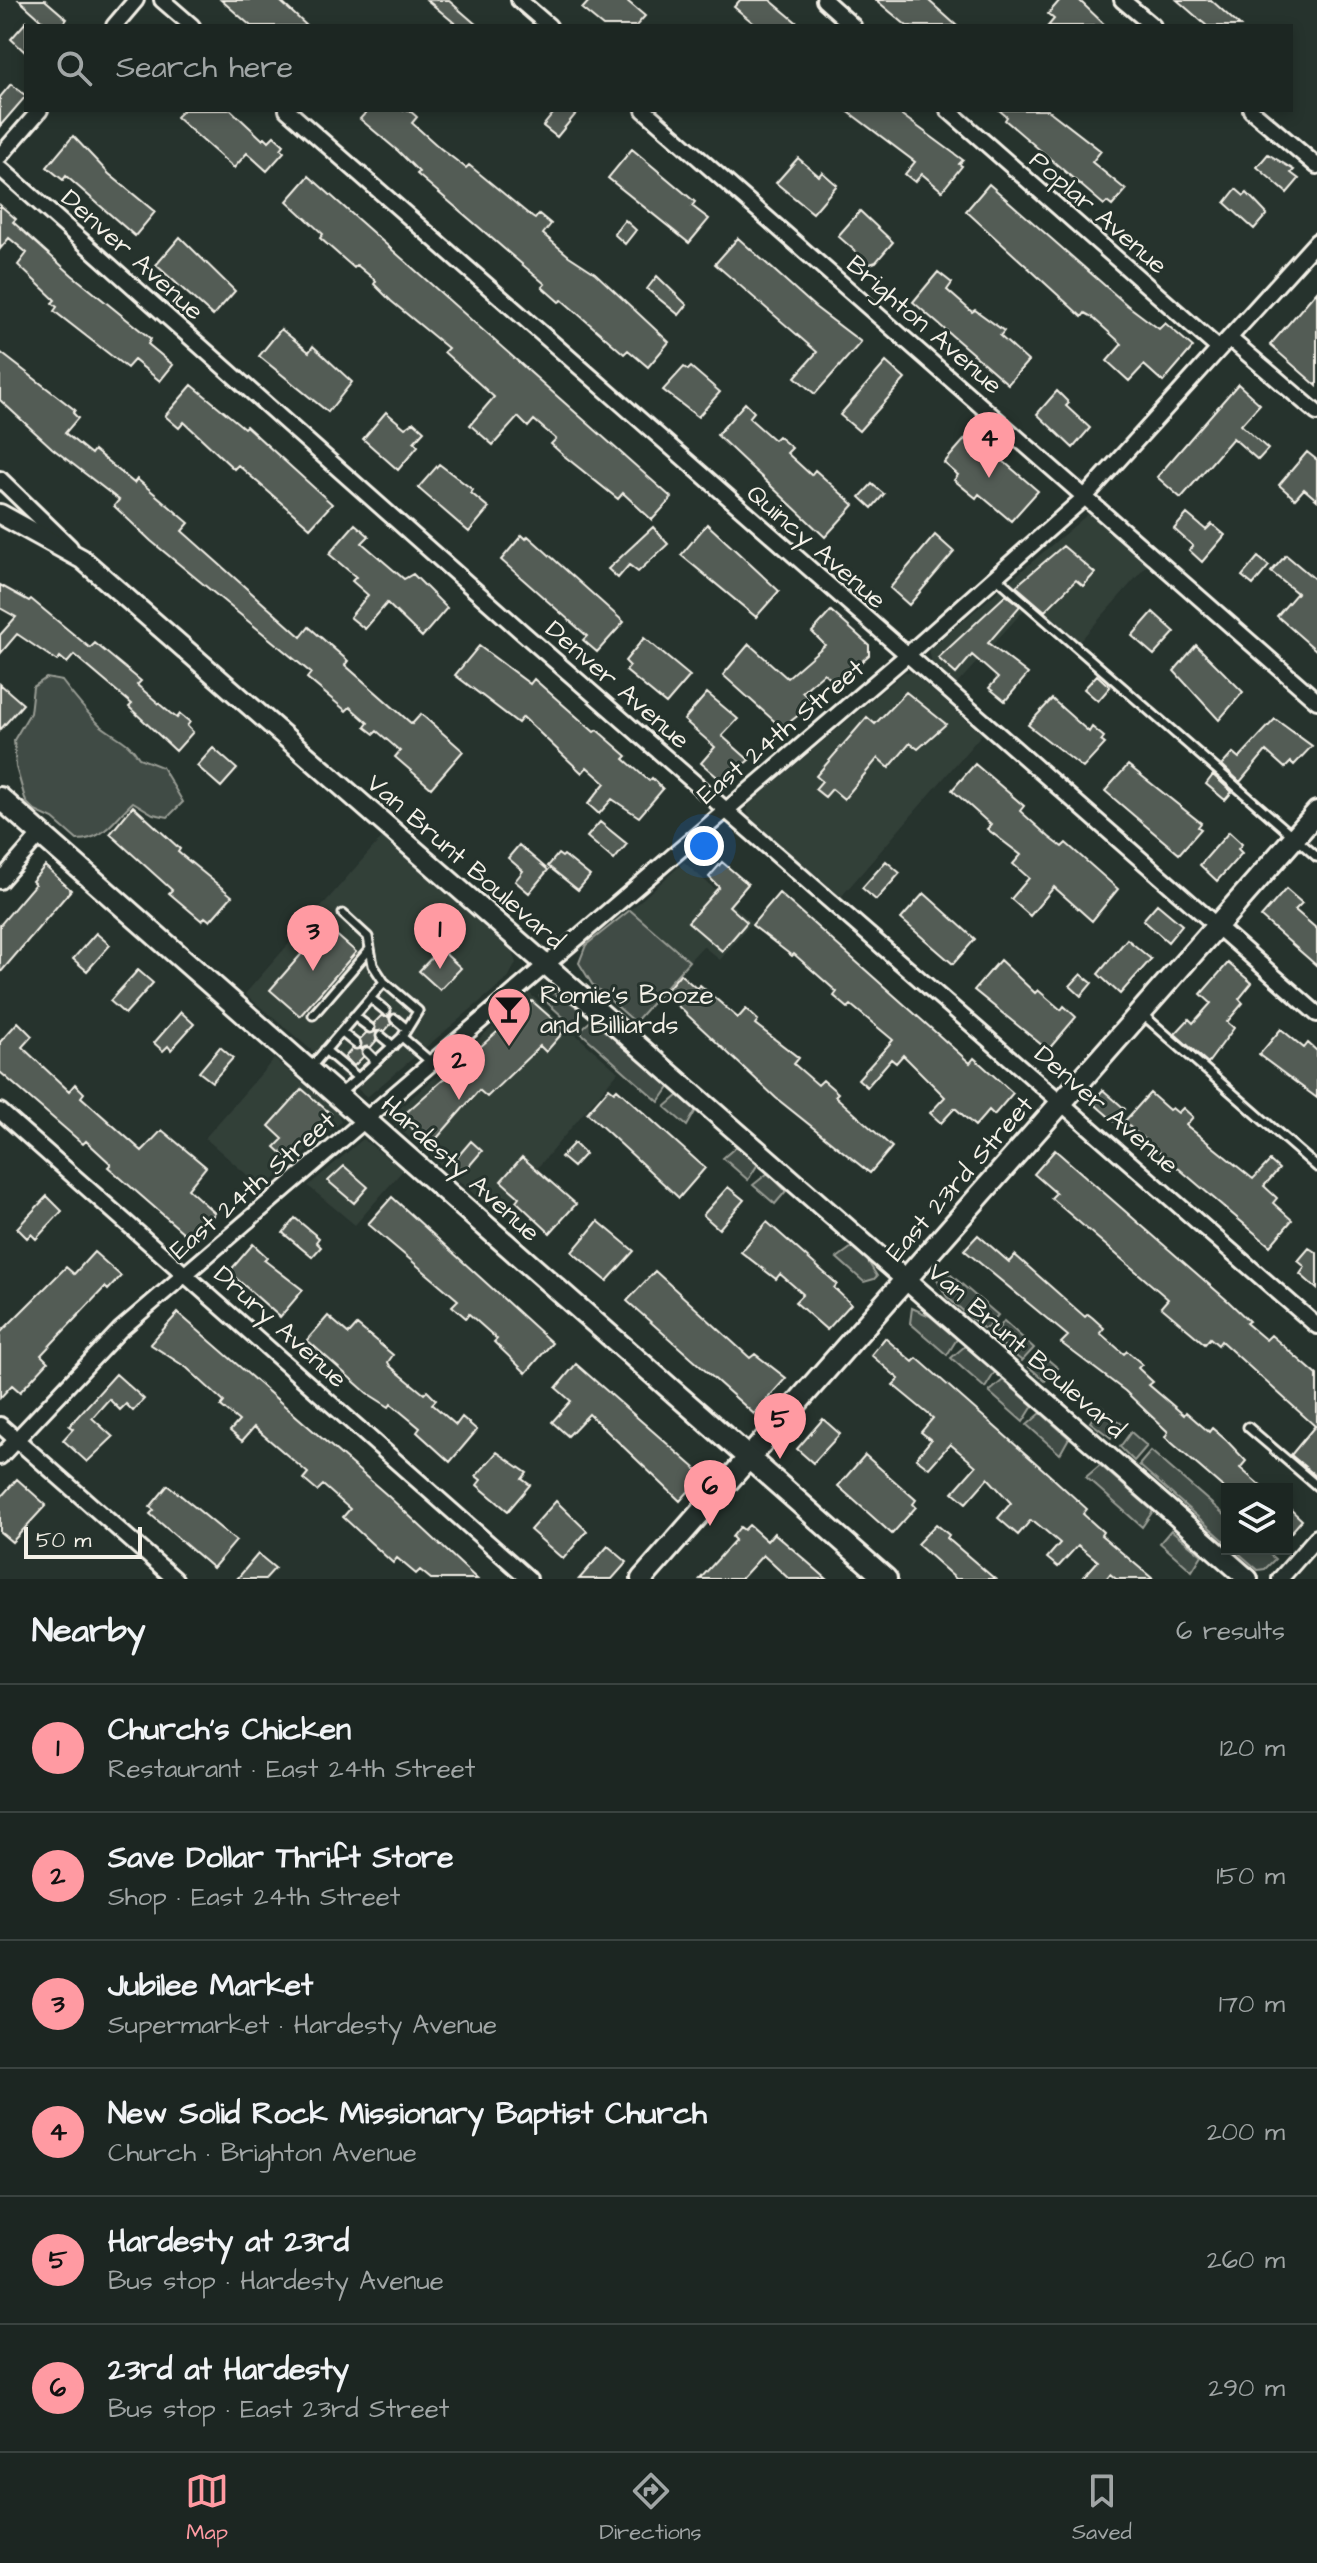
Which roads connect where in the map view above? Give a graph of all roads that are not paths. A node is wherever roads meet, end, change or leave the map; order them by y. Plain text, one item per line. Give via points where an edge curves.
1 (136, 0) edge
2 (162, 0) edge
3 (519, 0) edge
4 (824, 0) edge
5 (1122, 0) edge
6 (116, 24) edge
7 (190, 24) edge
8 (547, 24) edge
9 (851, 24) edge
10 (1151, 24) edge
11 (38, 112) edge
12 (289, 112) edge
13 (646, 112) edge
14 (950, 112) edge
15 (1253, 112) edge
16 (0, 156) edge
17 (1317, 166) edge
18 (0, 168) edge
19 (1317, 241) edge
20 (1224, 344) junction
21 (1317, 413) edge
22 (0, 479) edge
23 (1085, 497) junction
24 (0, 514) edge
25 (82, 559) junction
26 (996, 576) junction
27 (906, 656) junction
28 (1317, 701) edge
29 (0, 798) edge
30 (725, 809) junction
31 (1317, 812) edge
32 (41, 834) junction
33 (1295, 837) junction
34 (1317, 857) edge
35 (0, 881) edge
36 (343, 914) dead end
37 (1216, 926) junction
38 (370, 949) junction
39 (544, 963) junction
40 (384, 982) junction
41 (370, 998) junction
42 (386, 1011) dead end
43 (1141, 1012) junction
44 (1317, 1014) edge
45 (313, 1015) dead end
46 (354, 1016) junction
47 (395, 1019) dead end
48 (370, 1028) dead end
49 (341, 1032) junction
50 (404, 1033) junction
51 (381, 1036) dead end
52 (356, 1044) dead end
53 (393, 1046) junction
54 (325, 1050) junction
55 (367, 1052) dead end
56 (376, 1061) junction
57 (431, 1062) junction
58 (310, 1069) junction
59 (358, 1078) junction
60 (339, 1094) junction
61 (1061, 1101) junction
62 (0, 1111) edge
63 (366, 1118) junction
64 (1317, 1167) edge
65 (185, 1273) junction
66 (906, 1278) junction
67 (1317, 1326) edge
68 (0, 1425) edge
69 (1248, 1427) dead end
70 (16, 1439) junction
71 (0, 1457) edge
72 (748, 1458) junction
73 (1317, 1486) edge
74 (1317, 1537) edge
75 (175, 1579) edge
76 (529, 1579) edge
77 (642, 1579) edge
78 (886, 1579) edge
79 (1248, 1579) edge
80 (1280, 1579) edge

1 - 6 street
2 - 7 street
3 - 8 street
4 - 9 street
5 - 10 street
11 - 16 street
12 - 27 street, Quincy Avenue
13 - 23 street, Brighton Avenue
14 - 20 street, Poplar Avenue
15 - 17 street
18 - 30 street, Denver Avenue
19 - 20 street, East 24th Street
20 - 21 street, Poplar Avenue
20 - 23 street, East 24th Street
22 - 25 street
23 - 26 street, East 24th Street
23 - 28 street, Brighton Avenue
24 - 25 street, Van Brunt Boulevard
25 - 39 street, Van Brunt Boulevard
26 - 27 street, East 24th Street
26 - 33 lane
27 - 30 street, East 24th Street
27 - 37 street, Quincy Avenue
29 - 32 main road, Hardesty Avenue
30 - 39 street, East 24th Street
30 - 61 street, Denver Avenue
31 - 33 main road, East 23rd Street
32 - 35 street
32 - 58 main road, Hardesty Avenue
33 - 34 lane
33 - 37 main road, East 23rd Street
36 - 38 lane via 368,937
37 - 43 main road, East 23rd Street
37 - 44 street, Quincy Avenue
38 - 40 lane
38 - 45 lane
39 - 57 street, East 24th Street
39 - 66 street, Van Brunt Boulevard
40 - 41 lane
40 - 50 lane via 418,1011
41 - 42 lane
41 - 46 lane
43 - 61 main road, East 23rd Street
43 - 64 lane
46 - 48 lane
46 - 49 lane
47 - 50 lane
49 - 52 lane
49 - 54 lane
50 - 53 lane
50 - 57 lane
51 - 53 lane
53 - 56 lane
54 - 58 lane
54 - 59 lane
55 - 56 lane
56 - 59 lane
57 - 63 street, East 24th Street
58 - 60 main road, Hardesty Avenue
59 - 60 lane
60 - 63 main road, Hardesty Avenue
61 - 66 main road, East 23rd Street
61 - 67 street, Denver Avenue
62 - 65 street, Drury Avenue
63 - 65 street, East 24th Street
63 - 72 main road, Hardesty Avenue
65 - 70 street, East 24th Street via 120,1330
65 - 76 street, Drury Avenue
66 - 72 main road, East 23rd Street
66 - 79 street, Van Brunt Boulevard
68 - 70 street
69 - 73 lane
70 - 71 street, East 24th Street
70 - 75 street
72 - 77 main road, East 23rd Street
72 - 78 main road, Hardesty Avenue
74 - 80 street

